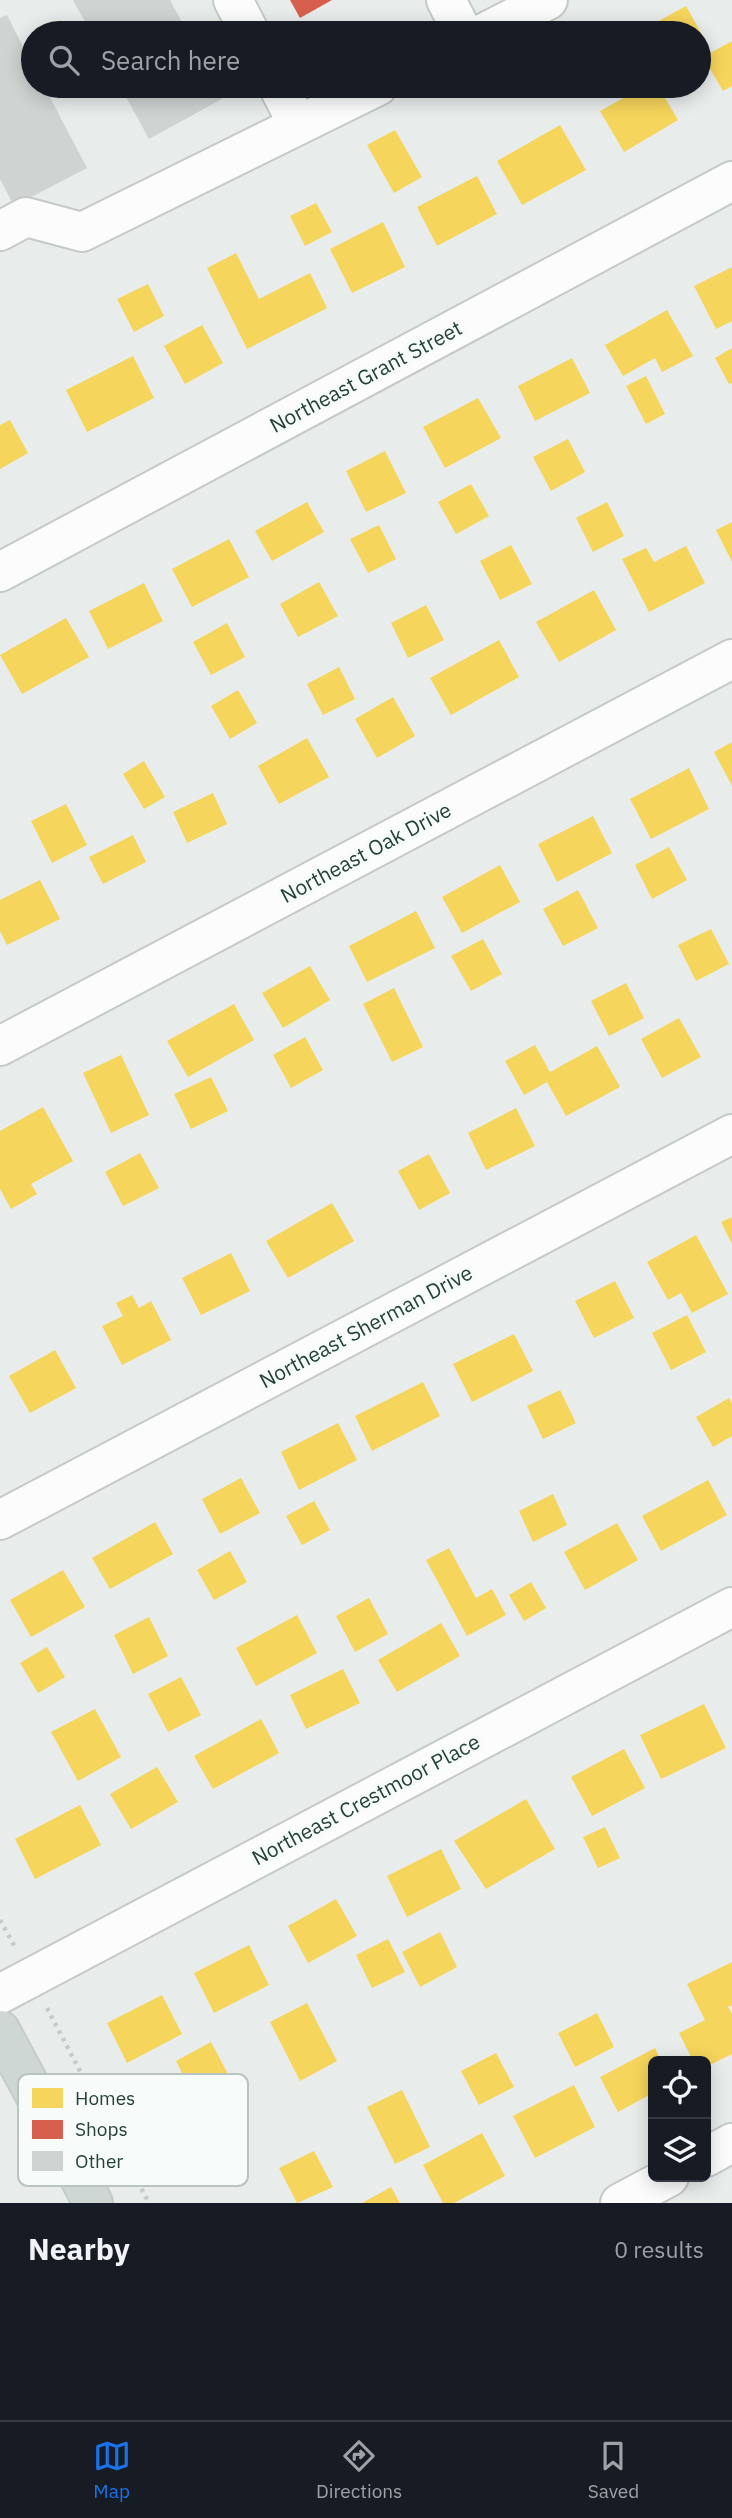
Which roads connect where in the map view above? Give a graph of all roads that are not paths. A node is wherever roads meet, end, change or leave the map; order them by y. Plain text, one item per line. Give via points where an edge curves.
1 (233, 0) edge
2 (446, 0) edge
3 (548, 0) edge
4 (244, 21) edge
5 (457, 21) edge
6 (507, 21) edge
7 (284, 98) edge
8 (354, 98) edge
9 (299, 125) junction
10 (732, 181) edge
11 (0, 231) edge
12 (0, 572) edge
13 (732, 659) edge
14 (0, 1046) edge
15 (732, 1134) edge
16 (0, 1520) edge
17 (732, 1607) edge
18 (15, 1986) edge
19 (0, 2030) edge
20 (24, 2074) edge
21 (732, 2143) edge
22 (711, 2154) edge
23 (660, 2182) edge
24 (84, 2186) edge
25 (93, 2203) edge
26 (620, 2203) edge

1 - 4 street
2 - 5 street
3 - 6 street
7 - 9 street
8 - 9 street
9 - 11 street via 82,232 26,217
10 - 12 street, Northeast Grant Street
13 - 14 street, Northeast Oak Drive
15 - 16 street, Northeast Sherman Drive
17 - 18 street, Northeast Crestmoor Place
19 - 20 main road
21 - 22 street
23 - 26 street
24 - 25 main road

